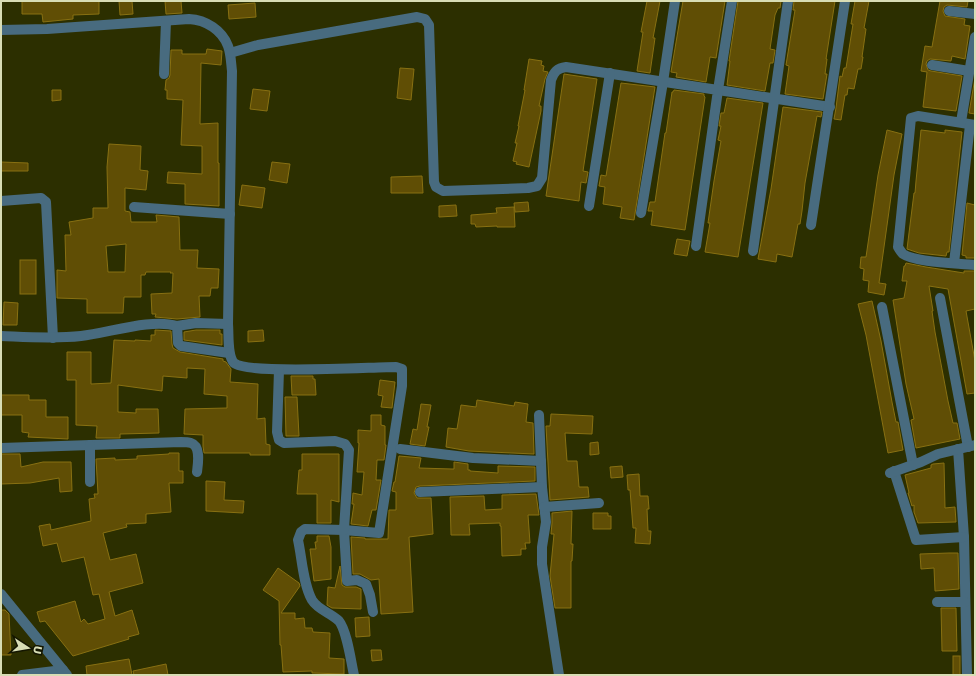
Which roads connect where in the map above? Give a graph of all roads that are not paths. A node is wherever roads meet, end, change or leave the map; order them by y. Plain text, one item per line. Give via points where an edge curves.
1 (675, 1) edge
2 (732, 1) edge
3 (788, 1) edge
4 (845, 1) edge
5 (949, 11) dead end
6 (975, 14) edge
7 (166, 20) junction
8 (1, 30) edge
9 (975, 37) edge
10 (230, 53) junction
11 (932, 65) dead end
12 (969, 71) junction
13 (610, 73) junction
14 (164, 74) dead end
15 (663, 82) junction
16 (718, 90) junction
17 (774, 98) junction
18 (830, 107) junction
19 (969, 124) edge
20 (1, 201) edge
21 (589, 206) dead end
22 (134, 207) dead end
23 (641, 213) dead end
24 (230, 214) junction
25 (811, 224) dead end
26 (696, 246) dead end
27 (753, 251) dead end
28 (954, 263) junction
29 (975, 264) edge
30 (940, 298) dead end
31 (882, 307) dead end
32 (228, 324) junction
33 (177, 326) junction
34 (1, 336) edge
35 (53, 338) junction
36 (230, 353) junction
37 (279, 370) junction
38 (539, 415) dead end
39 (90, 445) junction
40 (967, 447) edge
41 (1, 448) edge
42 (400, 449) dead end
43 (541, 461) junction
44 (913, 465) junction
45 (197, 472) dead end
46 (90, 482) dead end
47 (542, 487) junction
48 (420, 492) dead end
49 (599, 503) dead end
50 (544, 507) junction
51 (344, 530) junction
52 (964, 537) junction
53 (1, 594) edge
54 (937, 602) dead end
55 (965, 602) junction
56 (372, 612) dead end
57 (65, 672) edge
58 (22, 675) edge
59 (354, 675) edge
60 (559, 675) edge
61 (967, 675) edge

1 - 15 street
2 - 16 street
3 - 17 street
4 - 18 street
5 - 6 street
7 - 8 street
7 - 10 street via 194,19 212,25 224,38
7 - 14 street
9 - 12 street
10 - 13 street via 258,45 417,17 425,19 429,26 434,182 439,190 450,192 537,186 542,178 553,74 566,67
10 - 24 street
11 - 12 street
12 - 19 street
13 - 15 street
13 - 21 street
15 - 16 street
15 - 23 street
16 - 17 street
16 - 26 street
17 - 18 street
17 - 27 street
18 - 25 street
19 - 28 street
19 - 28 street via 918,116 911,118 898,247 908,257
20 - 35 street via 41,198 46,202
22 - 24 street
24 - 32 street
28 - 29 street
30 - 40 street
31 - 44 street
32 - 33 street via 196,323
32 - 36 street
33 - 35 street via 146,325 94,335
33 - 36 street via 178,343 181,346
34 - 35 street
36 - 37 street via 233,361 240,366
37 - 51 street via 279,440 284,443 335,441 345,444 349,450
37 - 51 street via 396,366 402,369 402,386 379,533
38 - 43 street
39 - 41 street
39 - 45 street via 192,443 197,451
39 - 46 street
40 - 44 street via 938,454
40 - 52 street
42 - 43 street via 473,458
43 - 47 street
44 - 52 street via 892,472 916,540
47 - 48 street
47 - 50 street
49 - 50 street
50 - 60 street via 546,522 542,564
51 - 56 street via 347,581 357,580 366,584
51 - 59 street via 305,529 298,540 307,588 317,606 339,621 344,630
52 - 55 street
53 - 57 street
54 - 55 street
55 - 61 street
57 - 58 street

